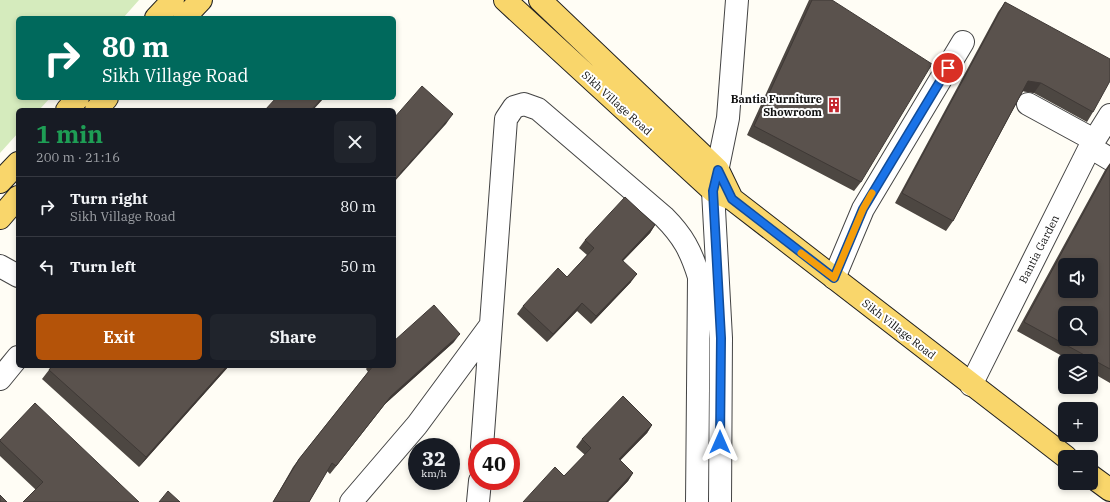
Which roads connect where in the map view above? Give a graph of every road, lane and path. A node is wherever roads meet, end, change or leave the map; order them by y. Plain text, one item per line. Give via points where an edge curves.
1 (173, 0) edge
2 (201, 0) edge
3 (504, 0) edge
4 (540, 0) edge
5 (737, 0) edge
6 (158, 16) edge
7 (186, 16) edge
8 (963, 42) dead end
9 (76, 100) edge
10 (105, 100) edge
11 (1028, 104) dead end
12 (69, 108) edge
13 (98, 108) edge
14 (1110, 115) edge
15 (1092, 143) junction
16 (1110, 159) edge
17 (16, 165) edge
18 (718, 170) junction
19 (0, 182) edge
20 (723, 195) junction
21 (16, 199) edge
22 (0, 218) edge
23 (0, 266) edge
24 (16, 275) edge
25 (834, 278) junction
26 (490, 326) junction
27 (16, 359) edge
28 (0, 379) edge
29 (971, 385) junction
30 (483, 438) edge
31 (1058, 451) edge
32 (1098, 481) edge
33 (479, 490) edge
34 (1110, 490) edge
35 (351, 502) edge
36 (478, 502) edge
37 (697, 502) edge
38 (720, 502) edge

1 - 6 main road
2 - 7 main road
3 - 20 main road, Sikh Village Road
4 - 18 main road, Sikh Village Road
5 - 18 street via 728,118
8 - 25 street via 863,209
9 - 12 main road
10 - 13 main road
11 - 15 street
14 - 15 street, Bantia Garden
15 - 16 street
15 - 29 street, Bantia Garden
17 - 19 main road
18 - 20 main road, Sikh Village Road
20 - 25 main road, Sikh Village Road
20 - 38 street
21 - 22 main road
23 - 24 street
25 - 29 main road, Sikh Village Road
26 - 30 street
26 - 35 street via 417,425
26 - 37 street via 506,119 514,107 524,104 538,109 664,217 680,233 692,254 699,277
27 - 28 street
29 - 31 main road, Sikh Village Road
32 - 34 main road
33 - 36 street

